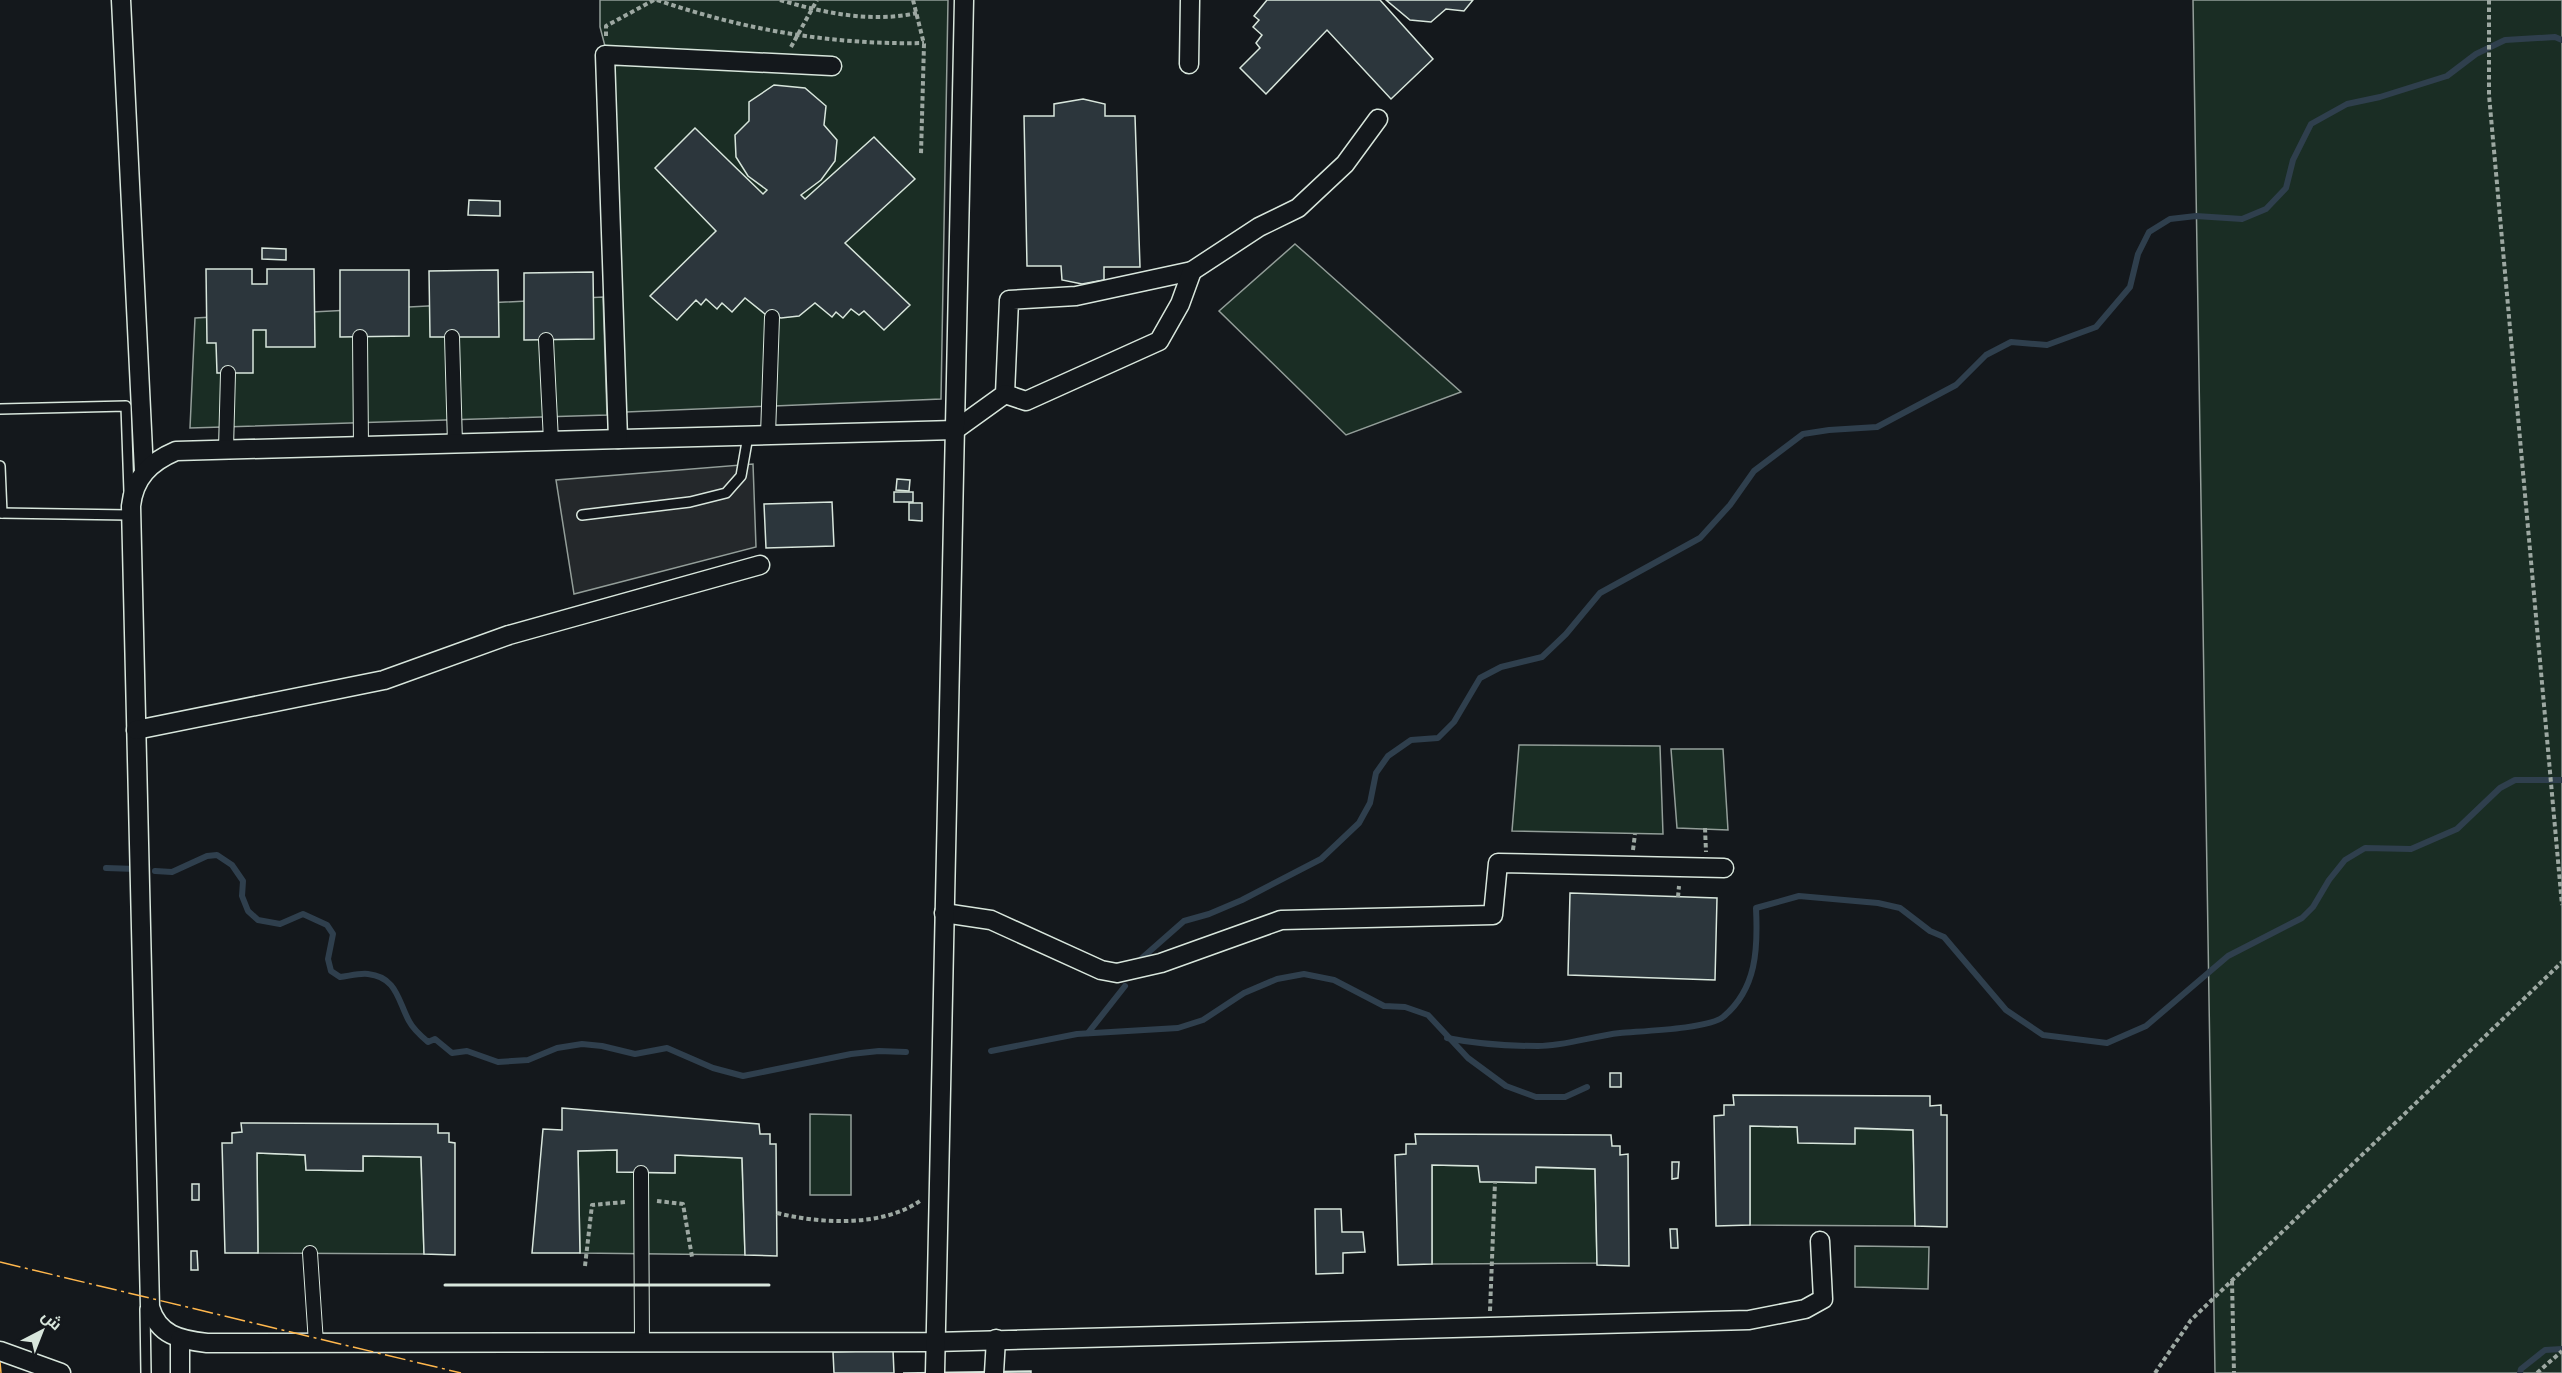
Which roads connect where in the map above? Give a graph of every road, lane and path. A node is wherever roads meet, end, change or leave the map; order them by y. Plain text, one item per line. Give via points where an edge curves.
1 (121, 0) edge
2 (656, 0) edge
3 (780, 0) edge
4 (818, 0) edge
5 (913, 0) edge
6 (964, 0) edge
7 (1190, 0) edge
8 (2489, 0) edge
9 (813, 8) junction
10 (916, 13) junction
11 (798, 35) junction
12 (924, 43) junction
13 (604, 55) junction
14 (782, 63) junction
15 (1189, 64) dead end
16 (832, 66) dead end
17 (1378, 119) dead end
18 (921, 154) dead end
19 (1192, 271) junction
20 (772, 317) dead end
21 (360, 337) dead end
22 (452, 337) dead end
23 (546, 340) dead end
24 (228, 373) dead end
25 (1005, 394) junction
26 (0, 409) edge
27 (954, 430) junction
28 (768, 435) junction
29 (748, 436) junction
30 (618, 440) junction
31 (551, 441) junction
32 (455, 444) junction
33 (361, 446) junction
34 (226, 449) junction
35 (0, 466) edge
36 (144, 471) junction
37 (1, 513) edge
38 (129, 515) junction
39 (582, 515) dead end
40 (760, 565) dead end
41 (136, 730) junction
42 (1724, 868) dead end
43 (2562, 905) edge
44 (944, 913) junction
45 (2562, 962) edge
46 (640, 1173) dead end
47 (1495, 1182) dead end
48 (938, 1189) junction
49 (777, 1213) dead end
50 (1820, 1241) dead end
51 (310, 1253) dead end
52 (2232, 1281) junction
53 (1489, 1327) junction
54 (180, 1339) junction
55 (996, 1339) junction
56 (642, 1342) junction
57 (935, 1342) junction
58 (316, 1343) junction
59 (0, 1351) edge
60 (2562, 1351) edge
61 (61, 1373) edge
62 (146, 1373) edge
63 (180, 1373) edge
64 (935, 1373) edge
65 (994, 1373) edge
66 (2155, 1373) edge
67 (2234, 1373) edge
68 (2537, 1373) edge

1 - 36 street
2 - 11 path via 739,25
2 - 13 path via 606,26
3 - 9 path
4 - 9 path
5 - 10 path
6 - 27 street
7 - 15 street
8 - 43 path via 2489,94
9 - 10 path via 856,16 898,17
9 - 11 path
10 - 12 path
11 - 12 path via 868,44
11 - 14 path
12 - 18 path
13 - 14 street
13 - 30 street
14 - 16 street
17 - 19 street via 1345,164 1298,208 1259,227
19 - 25 street via 1180,304 1159,341 1026,400
19 - 25 street via 1076,296 1009,300
20 - 28 street
21 - 33 street
22 - 32 street
23 - 31 street
24 - 34 street
25 - 27 street
26 - 38 lane via 126,406
27 - 28 street
27 - 44 street
28 - 29 street
29 - 30 street
29 - 39 lane via 741,476 726,493 690,502
30 - 31 street
31 - 32 street
32 - 33 street
33 - 34 street
34 - 36 street via 176,451
35 - 37 lane
36 - 41 street via 131,506
37 - 38 lane
38 - 62 lane
40 - 41 street via 509,635 384,680
41 - 54 street via 150,1307 160,1329
42 - 44 street via 1498,863 1492,915 1281,920 1161,963 1117,973 1101,970 991,920
44 - 48 street
45 - 52 path
46 - 56 street
47 - 53 path
48 - 49 path via 908,1209 878,1218 801,1219
48 - 57 street
50 - 53 street via 1823,1299 1804,1310 1749,1320
51 - 58 street
52 - 66 path via 2191,1320
52 - 67 path
53 - 55 street
54 - 58 street via 207,1343
54 - 63 street
55 - 57 street
55 - 65 street
56 - 57 street
56 - 58 street
57 - 64 street
59 - 61 street
60 - 68 path

